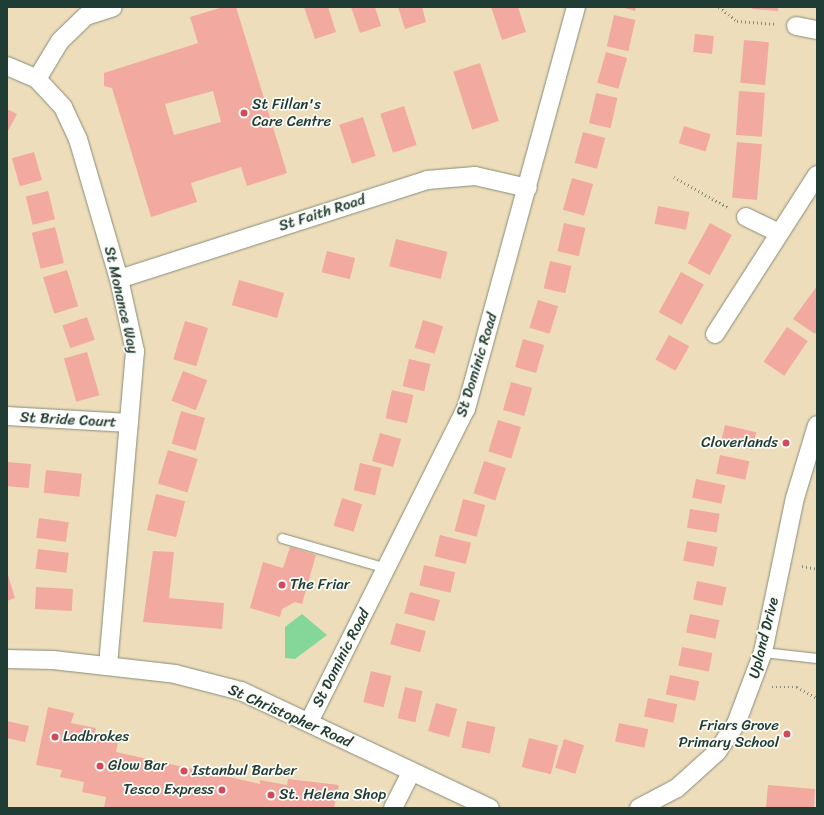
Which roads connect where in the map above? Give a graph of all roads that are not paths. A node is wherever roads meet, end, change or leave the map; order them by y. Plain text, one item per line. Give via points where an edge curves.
1 (113, 7) edge
2 (576, 7) edge
3 (796, 26) road end
4 (817, 30) edge
5 (7, 66) edge
6 (37, 79) junction
7 (817, 175) edge
8 (528, 188) junction
9 (746, 217) road end
10 (777, 232) junction
11 (119, 279) junction
12 (715, 334) dead end
13 (7, 416) edge
14 (130, 423) junction
15 (817, 425) edge
16 (282, 538) dead end
17 (386, 568) junction
18 (763, 652) junction
19 (817, 658) edge
20 (7, 660) edge
21 (108, 666) junction
22 (308, 722) junction
23 (411, 773) junction
24 (393, 808) edge
25 (490, 808) edge
26 (639, 808) edge

1 - 6 street via 86,16 60,41
2 - 8 street, St Dominic Road
3 - 4 street
5 - 6 street, St Monance Way
6 - 11 street, St Monance Way via 63,107 78,139
7 - 10 street
8 - 11 street, St Faith Road via 475,176 427,180
8 - 17 street, St Dominic Road via 466,409
9 - 10 street
10 - 12 street
11 - 14 street, St Monance Way via 135,351
13 - 14 street, St Bride Court
14 - 21 street, St Monance Way
15 - 18 street, Upland Drive via 796,498
16 - 17 lane
17 - 22 street, St Dominic Road
18 - 19 lane
18 - 26 street, Upland Drive via 736,724 717,752 677,788
20 - 21 street, St Christopher Road
21 - 22 street, St Christopher Road via 174,674 241,691
22 - 23 street, St Christopher Road
23 - 24 street
23 - 25 street, St Christopher Road

